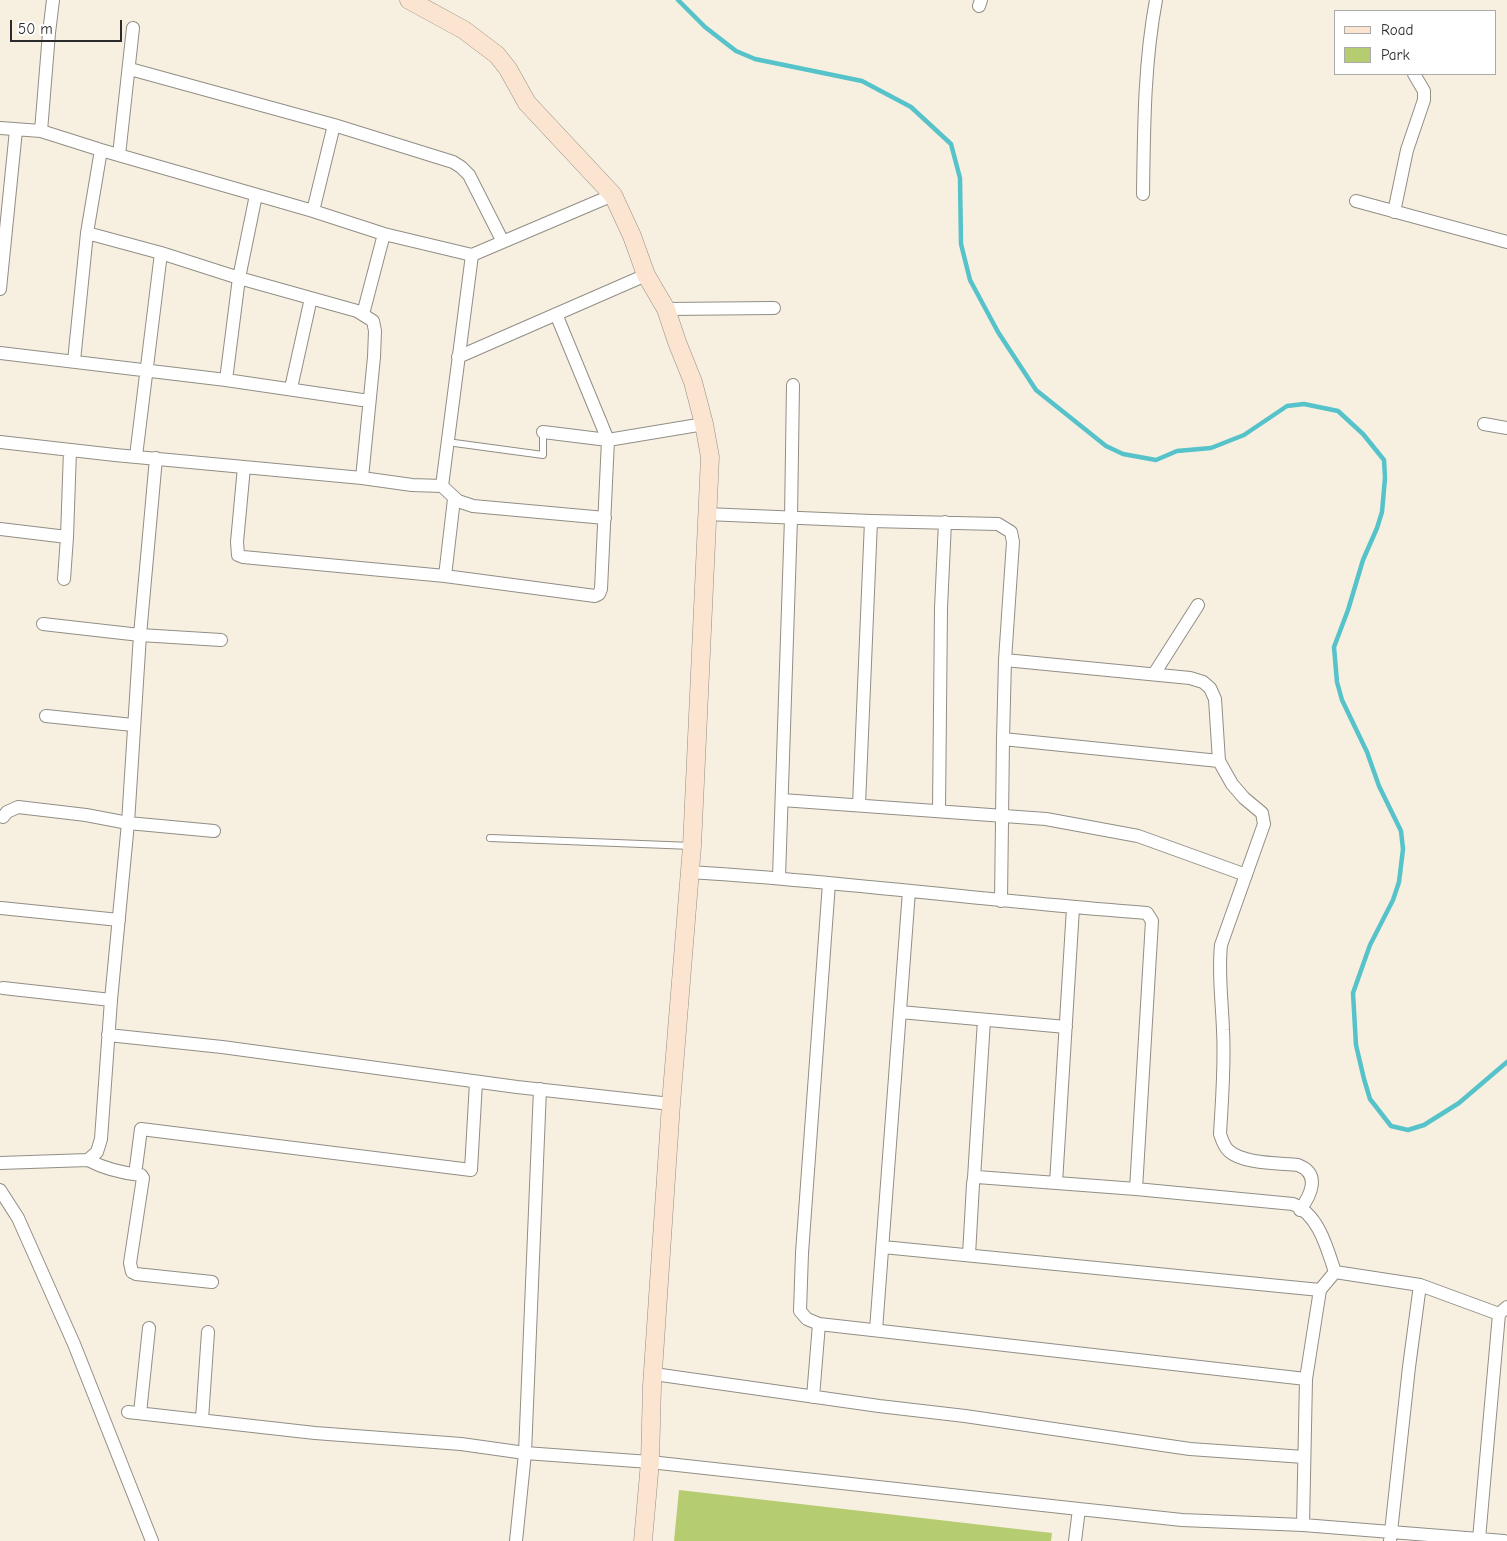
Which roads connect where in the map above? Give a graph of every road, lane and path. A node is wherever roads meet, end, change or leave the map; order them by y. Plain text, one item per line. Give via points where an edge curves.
1 (54, 0) edge
2 (408, 0) edge
3 (1156, 0) edge
4 (134, 28) dead end
5 (130, 69) junction
6 (1415, 75) edge
7 (334, 125) junction
8 (0, 128) edge
9 (16, 130) junction
10 (41, 130) junction
11 (101, 150) junction
12 (119, 155) junction
13 (1143, 194) dead end
14 (256, 195) junction
15 (613, 195) junction
16 (1356, 201) dead end
17 (313, 211) junction
18 (1394, 212) junction
19 (87, 233) junction
20 (384, 234) junction
21 (502, 242) junction
22 (1507, 242) edge
23 (161, 253) junction
24 (472, 255) junction
25 (646, 275) junction
26 (239, 278) junction
27 (0, 285) edge
28 (0, 290) edge
29 (311, 298) junction
30 (774, 308) dead end
31 (666, 309) junction
32 (363, 314) junction
33 (556, 314) junction
34 (0, 353) edge
35 (458, 357) junction
36 (74, 361) junction
37 (146, 370) junction
38 (226, 380) junction
39 (793, 384) dead end
40 (291, 388) junction
41 (369, 400) junction
42 (704, 424) junction
43 (1484, 424) dead end
44 (1507, 428) edge
45 (543, 432) joint
46 (608, 440) junction
47 (0, 442) edge
48 (447, 442) junction
49 (70, 450) junction
50 (136, 456) junction
51 (156, 458) junction
52 (244, 467) junction
53 (362, 478) junction
54 (442, 486) junction
55 (454, 499) junction
56 (706, 514) junction
57 (605, 518) junction
58 (791, 518) junction
59 (870, 521) junction
60 (945, 522) junction
61 (0, 529) edge
62 (68, 537) junction
63 (445, 576) junction
64 (64, 579) dead end
65 (1198, 605) dead end
66 (43, 624) dead end
67 (140, 635) junction
68 (221, 640) dead end
69 (1005, 660) junction
70 (1154, 674) junction
71 (46, 716) dead end
72 (133, 725) junction
73 (1003, 739) junction
74 (1219, 761) junction
75 (782, 800) junction
76 (859, 805) junction
77 (938, 810) junction
78 (1002, 816) junction
79 (3, 817) dead end
80 (128, 824) junction
81 (214, 831) dead end
82 (490, 838) dead end
83 (692, 846) junction
84 (690, 872) junction
85 (1246, 875) junction
86 (779, 878) junction
87 (829, 882) junction
88 (909, 891) junction
89 (1001, 901) junction
90 (1, 908) dead end
91 (1073, 908) junction
92 (119, 920) junction
93 (3, 988) dead end
94 (111, 1000) junction
95 (900, 1012) junction
96 (984, 1020) junction
97 (1066, 1027) junction
98 (108, 1034) junction
99 (476, 1082) junction
100 (540, 1089) junction
101 (671, 1104) junction
102 (88, 1160) junction
103 (0, 1163) edge
104 (136, 1167) dead end
105 (974, 1178) junction
106 (1056, 1183) junction
107 (1136, 1189) junction
108 (0, 1190) edge
109 (1300, 1210) junction
110 (883, 1247) junction
111 (968, 1256) junction
112 (1335, 1272) junction
113 (212, 1282) dead end
114 (1420, 1285) junction
115 (1320, 1290) junction
116 (1503, 1310) edge
117 (819, 1324) junction
118 (149, 1328) dead end
119 (876, 1330) junction
120 (208, 1332) dead end
121 (654, 1374) junction
122 (1306, 1379) junction
123 (813, 1397) junction
124 (202, 1419) junction
125 (525, 1453) junction
126 (1304, 1457) junction
127 (650, 1462) junction
128 (1079, 1509) junction
129 (1303, 1525) junction
130 (1391, 1536) edge
131 (1483, 1540) edge
132 (152, 1541) edge
133 (516, 1541) edge
134 (643, 1541) edge
135 (1075, 1541) edge
136 (1504, 1541) edge

1 - 10 street
2 - 15 main road via 464,30 498,55 527,103
3 - 13 street via 1145,89
4 - 5 street
5 - 7 street
5 - 12 street
6 - 18 street via 1424,91 1424,100 1407,150
7 - 17 street
7 - 21 street via 461,167 469,175
8 - 9 street
9 - 10 street
9 - 27 street
10 - 11 street
11 - 12 street
11 - 19 street
12 - 14 street
14 - 17 street
14 - 26 street
15 - 21 street
15 - 25 main road
16 - 18 street
17 - 20 street
18 - 22 street
19 - 23 street
19 - 36 street
20 - 24 street
20 - 32 street
21 - 24 street
23 - 26 street
23 - 37 street
24 - 35 street
25 - 31 main road
25 - 33 street
26 - 29 street
26 - 38 street
27 - 28 street
29 - 32 street
29 - 40 street
30 - 31 street
31 - 42 main road via 693,382
32 - 41 street via 373,321 375,330
33 - 35 street
33 - 46 street
34 - 36 street
35 - 48 street
36 - 37 street
37 - 38 street
37 - 50 street
38 - 40 street
39 - 58 street
40 - 41 street
41 - 53 street
42 - 46 street
42 - 56 main road via 710,456
43 - 44 street
45 - 46 street
45 - 48 lane via 543,455
46 - 57 street
47 - 49 street
48 - 54 street
49 - 50 street
49 - 62 street
50 - 51 street
51 - 52 street
51 - 67 street
52 - 53 street
52 - 63 street via 238,555
53 - 54 street
54 - 55 street
55 - 57 street via 487,508
55 - 63 street
56 - 58 street
56 - 83 main road
57 - 63 street via 601,589 595,596
58 - 59 street
58 - 75 street
59 - 60 street
59 - 76 street
60 - 69 street via 998,524 1011,532
60 - 77 street
61 - 62 street
62 - 64 street
65 - 70 street
66 - 67 street
67 - 68 street
67 - 72 street
69 - 70 street
69 - 73 street
70 - 74 street via 1190,678 1210,688 1215,699
71 - 72 street
72 - 80 street
73 - 74 street
73 - 78 street
74 - 85 street via 1232,784 1262,813 1264,819 1263,831
75 - 76 street
75 - 86 street
76 - 77 street
77 - 78 street
78 - 85 street via 1046,819 1138,836
78 - 89 street
79 - 80 street via 18,807
80 - 81 street
80 - 92 street
82 - 83 lane
83 - 84 main road
84 - 86 street
84 - 101 main road
85 - 109 street via 1220,945 1223,1067 1220,1134 1229,1152 1239,1157 1304,1167 1311,1175 1312,1186 1310,1197
86 - 87 street
87 - 88 street
87 - 117 street via 800,1311 807,1319
88 - 89 street
88 - 95 street
89 - 91 street
90 - 92 street
91 - 97 street
91 - 107 street via 1147,913 1151,919
92 - 94 street
93 - 94 street
94 - 98 street
95 - 96 street
95 - 110 street
96 - 97 street
96 - 105 street
97 - 106 street
98 - 99 street
98 - 102 street via 100,1140 97,1152
99 - 100 street
99 - 104 street via 471,1170 141,1129
100 - 101 street
100 - 125 street
101 - 121 main road
102 - 103 street
102 - 113 street via 104,1169 143,1178 130,1263 132,1272
105 - 106 street
105 - 111 street
106 - 107 street
107 - 109 street via 1293,1204
108 - 132 street via 18,1218 74,1344
109 - 112 street via 1314,1222
110 - 111 street
110 - 119 street
111 - 115 street
112 - 114 street
112 - 115 street
114 - 116 street
114 - 130 street
115 - 122 street
116 - 131 street
117 - 119 street
117 - 123 street
118 - 124 street via 134,1412
119 - 122 street
120 - 124 street
121 - 123 street
121 - 127 main road
122 - 126 street
123 - 126 street via 1190,1449
124 - 125 street
125 - 127 street
125 - 133 street
126 - 129 street
127 - 128 street
127 - 134 main road
128 - 129 street via 1182,1520
128 - 135 street
129 - 130 street
130 - 131 street
131 - 136 street

